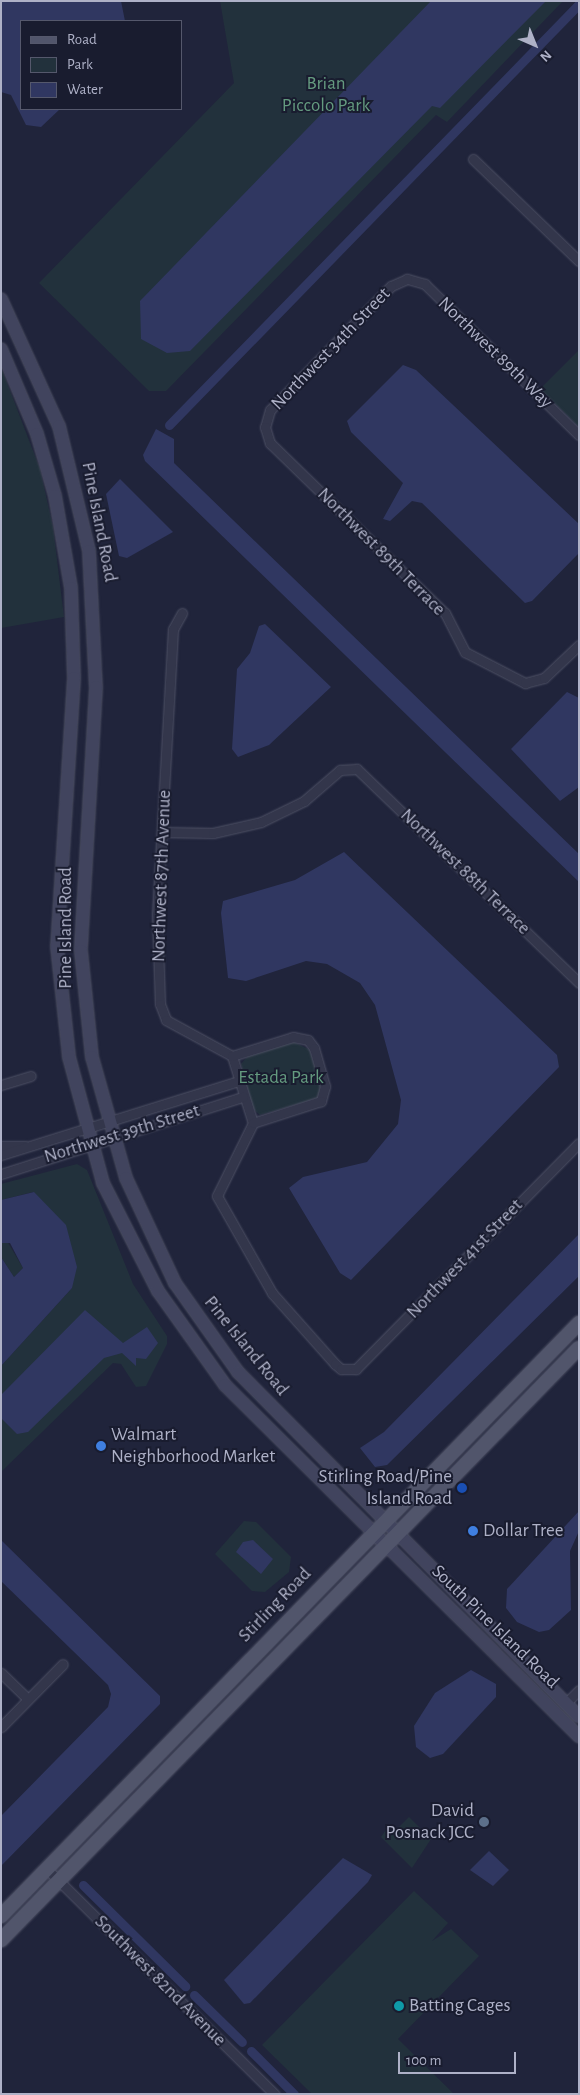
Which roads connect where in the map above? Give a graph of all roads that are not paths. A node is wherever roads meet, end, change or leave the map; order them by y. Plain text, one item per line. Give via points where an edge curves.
1 (473, 159) dead end
2 (579, 261) edge
3 (408, 279) joint
4 (1, 299) edge
5 (1, 349) edge
6 (264, 427) joint
7 (579, 434) edge
8 (182, 613) dead end
9 (579, 645) edge
10 (162, 832) junction
11 (579, 983) edge
12 (232, 1056) junction
13 (31, 1076) dead end
14 (238, 1081) junction
15 (1, 1085) edge
16 (243, 1097) junction
17 (106, 1120) junction
18 (253, 1123) junction
19 (85, 1127) junction
20 (112, 1138) junction
21 (579, 1143) edge
22 (90, 1144) junction
23 (1, 1146) edge
24 (30, 1146) junction
25 (1, 1155) edge
26 (1, 1174) edge
27 (579, 1323) edge
28 (579, 1348) edge
29 (383, 1520) junction
30 (371, 1533) junction
31 (397, 1534) junction
32 (384, 1546) junction
33 (63, 1664) dead end
34 (1, 1673) edge
35 (579, 1690) edge
36 (28, 1699) junction
37 (566, 1703) junction
38 (203, 1708) junction
39 (579, 1716) edge
40 (215, 1719) junction
41 (1, 1727) edge
42 (579, 1736) edge
43 (47, 1869) junction
44 (58, 1880) junction
45 (1, 1916) edge
46 (1, 1940) edge
47 (274, 2094) edge

1 - 2 street
3 - 6 street, Northwest 34th Street via 391,286 270,410
3 - 7 street, Northwest 89th Way via 425,284
4 - 17 main road, Pine Island Road via 59,426 89,551 96,688 81,951 84,1006
5 - 19 main road, Pine Island Road via 30,416 55,496 71,588 74,678 57,946 62,1013
6 - 9 street, Northwest 89th Terrace via 270,443 445,613 461,649 526,684 544,678
8 - 10 street, Northwest 87th Avenue via 173,629
10 - 11 street, Northwest 88th Terrace via 213,833 262,822 304,801 349,764 361,771
10 - 12 street, Northwest 87th Avenue via 156,953 165,1020
12 - 14 street
12 - 18 street via 293,1037 307,1036 314,1048 326,1099
13 - 15 street
14 - 16 street
14 - 17 street, Northwest 39th Street
16 - 18 street
16 - 20 street, Northwest 39th Street
17 - 19 street, Northwest 39th Street
17 - 20 main road, Pine Island Road
18 - 21 street, Northwest 41st Street via 219,1186 218,1201 272,1293 335,1364 349,1375
19 - 22 main road, Pine Island Road
19 - 24 street, Northwest 39th Street
20 - 22 street, Northwest 39th Street
20 - 29 main road, Pine Island Road via 155,1248 208,1335 265,1402
22 - 26 street, Northwest 39th Street
22 - 30 main road, Pine Island Road via 126,1236 194,1347 239,1401
23 - 24 street, Northwest 39th Street
24 - 25 street, Northwest 39th Street
27 - 29 main road, Stirling Road
28 - 31 main road, Stirling Road
29 - 30 main road, Stirling Road
29 - 31 main road, Pine Island Road
30 - 32 main road, Pine Island Road
30 - 38 main road, Stirling Road
31 - 32 main road, Stirling Road
31 - 37 main road, South Pine Island Road
32 - 40 main road, Stirling Road
32 - 42 main road, South Pine Island Road
33 - 36 street
34 - 36 street
35 - 37 street
36 - 41 street
37 - 39 main road, South Pine Island Road
38 - 40 main road
38 - 43 main road, Stirling Road
40 - 44 main road, Stirling Road
43 - 44 street, Southwest 82nd Avenue
43 - 45 main road, Stirling Road
44 - 46 main road, Stirling Road
44 - 47 street, Southwest 82nd Avenue

